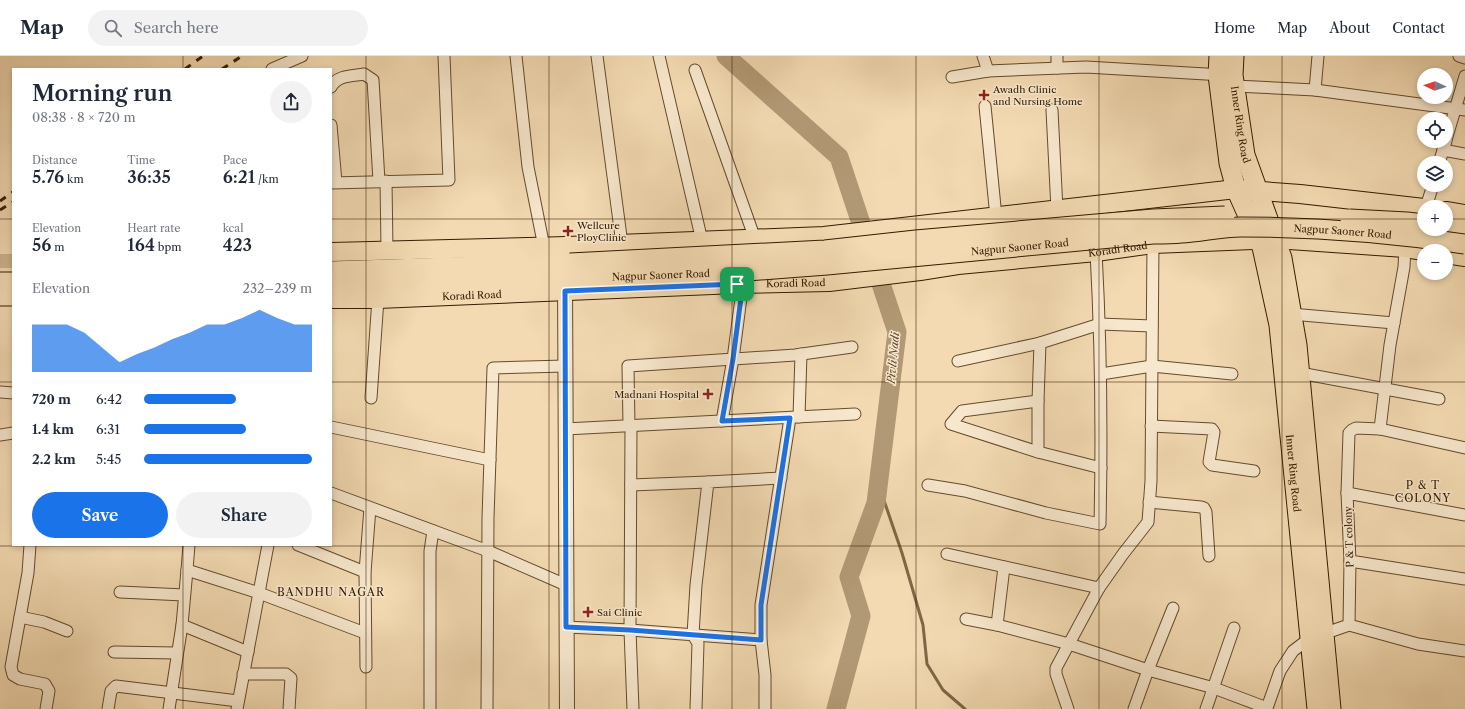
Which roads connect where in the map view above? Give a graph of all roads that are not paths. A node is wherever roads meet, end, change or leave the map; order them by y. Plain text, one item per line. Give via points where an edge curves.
1 (302, 56) edge
2 (444, 56) edge
3 (516, 56) edge
4 (597, 56) edge
5 (659, 56) edge
6 (983, 56) edge
7 (1057, 56) edge
8 (1219, 56) edge
9 (1234, 56) edge
10 (1318, 56) edge
11 (1459, 56) edge
12 (1465, 58) edge
13 (274, 68) edge
14 (1057, 68) junction
15 (695, 70) dead end
16 (988, 71) junction
17 (1465, 76) edge
18 (952, 77) dead end
19 (1229, 79) junction
20 (332, 86) edge
21 (1315, 90) junction
22 (985, 106) dead end
23 (1052, 110) dead end
24 (1460, 110) edge
25 (1453, 126) edge
26 (332, 144) edge
27 (1453, 148) edge
28 (1465, 154) edge
29 (383, 181) junction
30 (334, 182) edge
31 (1236, 189) junction
32 (1258, 190) junction
33 (1214, 192) junction
34 (1417, 207) edge
35 (1057, 210) junction
36 (1453, 212) edge
37 (1465, 214) edge
38 (996, 217) junction
39 (949, 222) junction
40 (1417, 223) edge
41 (1453, 229) edge
42 (1465, 230) edge
43 (755, 239) junction
44 (1266, 239) junction
45 (1225, 240) junction
46 (702, 241) junction
47 (622, 244) junction
48 (1153, 244) junction
49 (1465, 244) edge
50 (1406, 248) junction
51 (387, 250) junction
52 (1417, 250) edge
53 (332, 252) edge
54 (1096, 252) junction
55 (1453, 255) edge
56 (1465, 257) edge
57 (544, 263) junction
58 (958, 265) junction
59 (568, 270) junction
60 (332, 271) edge
61 (0, 282) edge
62 (12, 282) edge
63 (332, 284) edge
64 (737, 284) junction
65 (0, 296) edge
66 (12, 296) edge
67 (332, 299) edge
68 (378, 299) junction
69 (0, 304) edge
70 (12, 304) edge
71 (1291, 314) junction
72 (1394, 323) junction
73 (1100, 324) junction
74 (1152, 326) junction
75 (1040, 342) junction
76 (852, 346) dead end
77 (802, 354) junction
78 (733, 359) junction
79 (958, 361) dead end
80 (565, 366) junction
81 (1152, 366) junction
82 (1300, 373) junction
83 (1101, 374) junction
84 (1232, 374) dead end
85 (1385, 388) junction
86 (0, 392) edge
87 (12, 393) edge
88 (371, 398) dead end
89 (1439, 399) dead end
90 (1038, 401) junction
91 (856, 414) dead end
92 (795, 418) junction
93 (722, 421) junction
94 (630, 426) junction
95 (1151, 426) junction
96 (332, 427) edge
97 (565, 429) junction
98 (1380, 429) junction
99 (12, 433) edge
100 (0, 435) edge
101 (1465, 448) edge
102 (1038, 452) junction
103 (490, 460) junction
104 (1101, 468) junction
105 (1254, 472) dead end
106 (781, 478) junction
107 (708, 482) junction
108 (630, 485) junction
109 (928, 486) dead end
110 (332, 492) edge
111 (1348, 493) junction
112 (1149, 502) junction
113 (370, 508) junction
114 (1465, 515) edge
115 (433, 531) junction
116 (30, 546) edge
117 (189, 546) edge
118 (268, 546) edge
119 (300, 546) edge
120 (488, 551) junction
121 (947, 554) dead end
122 (1209, 556) dead end
123 (1350, 561) junction
124 (1004, 567) junction
125 (187, 570) junction
126 (365, 572) junction
127 (1465, 579) edge
128 (566, 584) junction
129 (1098, 588) junction
130 (120, 592) dead end
131 (259, 593) junction
132 (184, 595) junction
133 (1173, 608) dead end
134 (20, 617) junction
135 (966, 619) dead end
136 (182, 625) junction
137 (997, 625) junction
138 (1349, 625) junction
139 (566, 627) junction
140 (1234, 628) dead end
141 (630, 630) junction
142 (68, 631) dead end
143 (365, 633) junction
144 (693, 636) junction
145 (1316, 636) junction
146 (761, 640) junction
147 (1069, 644) junction
148 (1465, 651) edge
149 (114, 652) dead end
150 (248, 652) junction
151 (177, 653) junction
152 (366, 667) dead end
153 (1148, 670) junction
154 (243, 674) junction
155 (1214, 688) junction
156 (172, 693) junction
157 (237, 705) edge
158 (46, 709) edge
159 (108, 709) edge
160 (169, 709) edge
161 (289, 709) edge
162 (430, 709) edge
163 (487, 709) edge
164 (567, 709) edge
165 (633, 709) edge
166 (696, 709) edge
167 (764, 709) edge
168 (1068, 709) edge
169 (1134, 709) edge
170 (1206, 709) edge
171 (1268, 709) edge
172 (1317, 709) edge
173 (1331, 709) edge

1 - 13 street
2 - 29 street via 450,180
3 - 57 street via 528,167
4 - 47 street
5 - 46 street
6 - 16 street
7 - 14 street
8 - 19 highway, Inner Ring Road
9 - 19 highway, Inner Ring Road
10 - 21 street
11 - 12 street
14 - 16 street
14 - 19 street via 1086,67
15 - 43 street
16 - 18 street
17 - 24 street
19 - 21 street
19 - 31 highway, Inner Ring Road via 1229,163
19 - 32 highway, Inner Ring Road via 1245,155
20 - 29 street via 343,77 364,74 373,80
21 - 24 street
22 - 38 street
23 - 35 street
24 - 25 street
26 - 30 street
27 - 28 street
29 - 30 street
29 - 51 street
31 - 32 main road
31 - 33 main road
31 - 44 highway, Inner Ring Road
32 - 34 main road
32 - 44 highway, Inner Ring Road
33 - 35 main road
33 - 45 main road
35 - 38 main road
36 - 37 main road
38 - 39 main road
39 - 43 main road via 824,236
39 - 58 main road
40 - 59 highway, Nagpur Saoner Road, bridge via 1271,215 1153,219 825,250
41 - 42 highway
43 - 46 main road
44 - 45 main road, Koradi Road
44 - 50 main road, Koradi Road
44 - 71 highway, Inner Ring Road via 1282,258
44 - 145 highway, Inner Ring Road via 1262,247 1279,325
45 - 48 main road, Koradi Road
46 - 47 main road
47 - 59 main road
48 - 54 main road, Koradi Road
48 - 74 street
49 - 59 highway, Nagpur Saoner Road, bridge via 1418,237 1292,227 1240,227 720,273
50 - 52 main road, Koradi Road
50 - 72 street
51 - 53 main road
51 - 57 main road
54 - 58 main road, Koradi Road
54 - 73 street
55 - 56 main road
57 - 59 highway, Koradi Road
57 - 59 main road
57 - 60 highway
57 - 63 highway via 374,284
58 - 64 main road, Koradi Road via 829,282
59 - 64 main road, Koradi Road
59 - 68 main road, Koradi Road
59 - 80 street
61 - 62 highway
64 - 78 street via 741,298
65 - 66 highway
67 - 68 main road, Koradi Road
68 - 88 street
69 - 70 street
71 - 72 street
71 - 82 highway, Inner Ring Road
72 - 85 street
73 - 74 street
73 - 75 street
73 - 83 street
74 - 81 street
75 - 79 street
75 - 90 street
76 - 77 street
77 - 78 street
77 - 92 street
78 - 93 street
78 - 94 street via 628,366
80 - 97 street
80 - 103 street via 493,368
81 - 83 street
81 - 84 street
81 - 95 street
82 - 85 street
82 - 145 highway, Inner Ring Road
83 - 104 street
85 - 89 street
85 - 98 street
86 - 87 street
90 - 102 street
90 - 102 street via 962,411 951,424
91 - 92 street
92 - 93 street
92 - 106 street
93 - 94 street
94 - 97 street
94 - 108 street
95 - 105 street via 1212,430 1214,432 1209,462 1212,465
95 - 112 street
96 - 103 street
97 - 128 street
98 - 101 street
98 - 111 street via 1356,428 1349,433
99 - 100 street
102 - 104 street
103 - 120 street
104 - 109 street via 1100,524 1046,513 965,491
106 - 107 street
106 - 146 street via 761,605
107 - 108 street
107 - 144 street
108 - 141 street
110 - 113 street
111 - 114 street, P & T colony
111 - 123 street, P & T colony
112 - 122 street via 1204,508
112 - 129 street via 1148,522
113 - 115 street
113 - 126 street
115 - 120 street
115 - 162 street via 430,551
116 - 134 street
117 - 125 street
118 - 131 street
119 - 126 street
120 - 128 street
120 - 163 street
121 - 124 street
123 - 127 street
123 - 138 street, P & T colony
124 - 129 street
124 - 137 street
125 - 131 street
125 - 132 street
126 - 143 street
128 - 139 street
129 - 147 street
130 - 132 street
131 - 143 street
131 - 150 street
132 - 136 street
133 - 153 street
134 - 142 street
134 - 158 street via 11,667 13,675 45,684 49,691
135 - 137 street
136 - 150 street
136 - 151 street
137 - 147 street
138 - 145 street
138 - 148 street via 1418,644
139 - 141 street
139 - 164 street
140 - 155 street
141 - 144 street
141 - 165 street
143 - 152 street
144 - 146 street
144 - 166 street via 698,643
145 - 171 street via 1293,651 1280,671
145 - 172 highway, Inner Ring Road
145 - 173 highway, Inner Ring Road
146 - 167 street via 765,675
147 - 153 street
147 - 168 street via 1056,668
149 - 151 street
150 - 154 street
151 - 156 street
153 - 155 street
153 - 169 street
154 - 157 street
154 - 161 street via 286,674 291,678
155 - 170 street
155 - 171 street
156 - 157 street
156 - 159 street via 116,686 111,691
156 - 160 street

